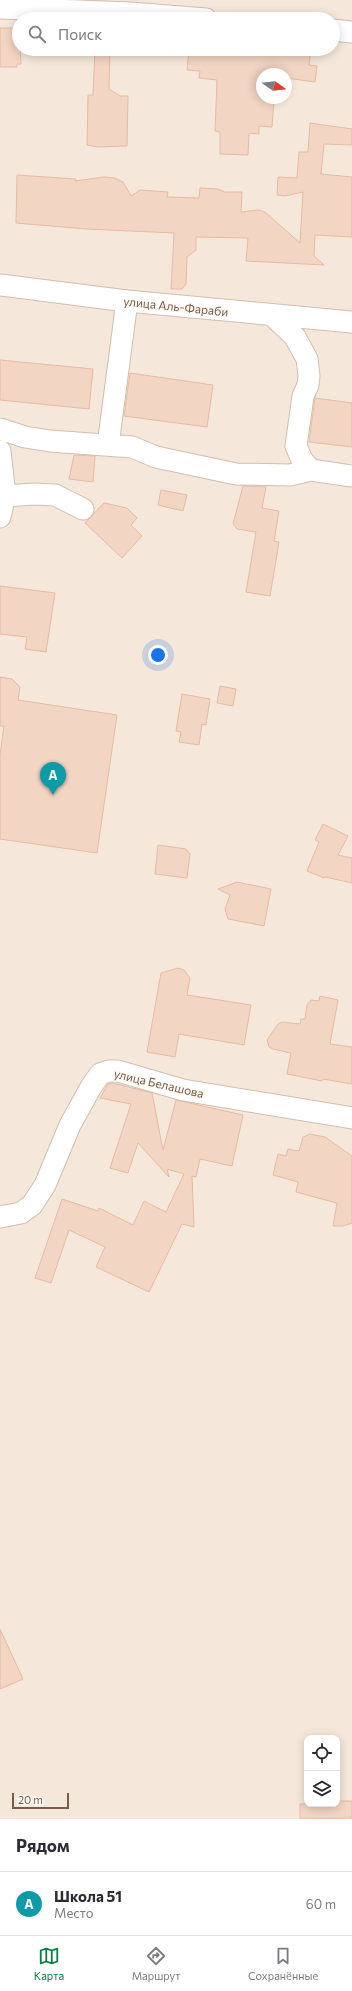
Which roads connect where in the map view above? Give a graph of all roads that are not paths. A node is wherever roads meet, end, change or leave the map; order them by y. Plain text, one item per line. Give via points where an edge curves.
1 (0, 8) edge
2 (104, 12) edge
3 (340, 31) edge
4 (352, 32) edge
5 (0, 285) edge
6 (127, 301) junction
7 (273, 316) junction
8 (352, 322) edge
9 (0, 429) edge
10 (108, 445) junction
11 (0, 451) edge
12 (311, 470) junction
13 (352, 476) edge
14 (5, 496) junction
15 (83, 509) dead end
16 (0, 517) edge
17 (352, 1118) edge
18 (0, 1217) edge

1 - 2 street
3 - 4 street
5 - 6 street, улица Аль-Фараби
6 - 7 street, улица Аль-Фараби
6 - 10 street
7 - 8 street, улица Аль-Фараби
7 - 12 street via 295,337 307,359 308,385 302,396 296,446 302,460
9 - 10 street via 50,441
10 - 12 street via 132,447 156,457 236,474 290,475
11 - 14 street
12 - 13 street
14 - 15 street via 55,495
14 - 16 street
17 - 18 street, улица Белашова via 183,1090 118,1071 109,1071 100,1074 90,1086 70,1125 45,1185 32,1205 21,1213

